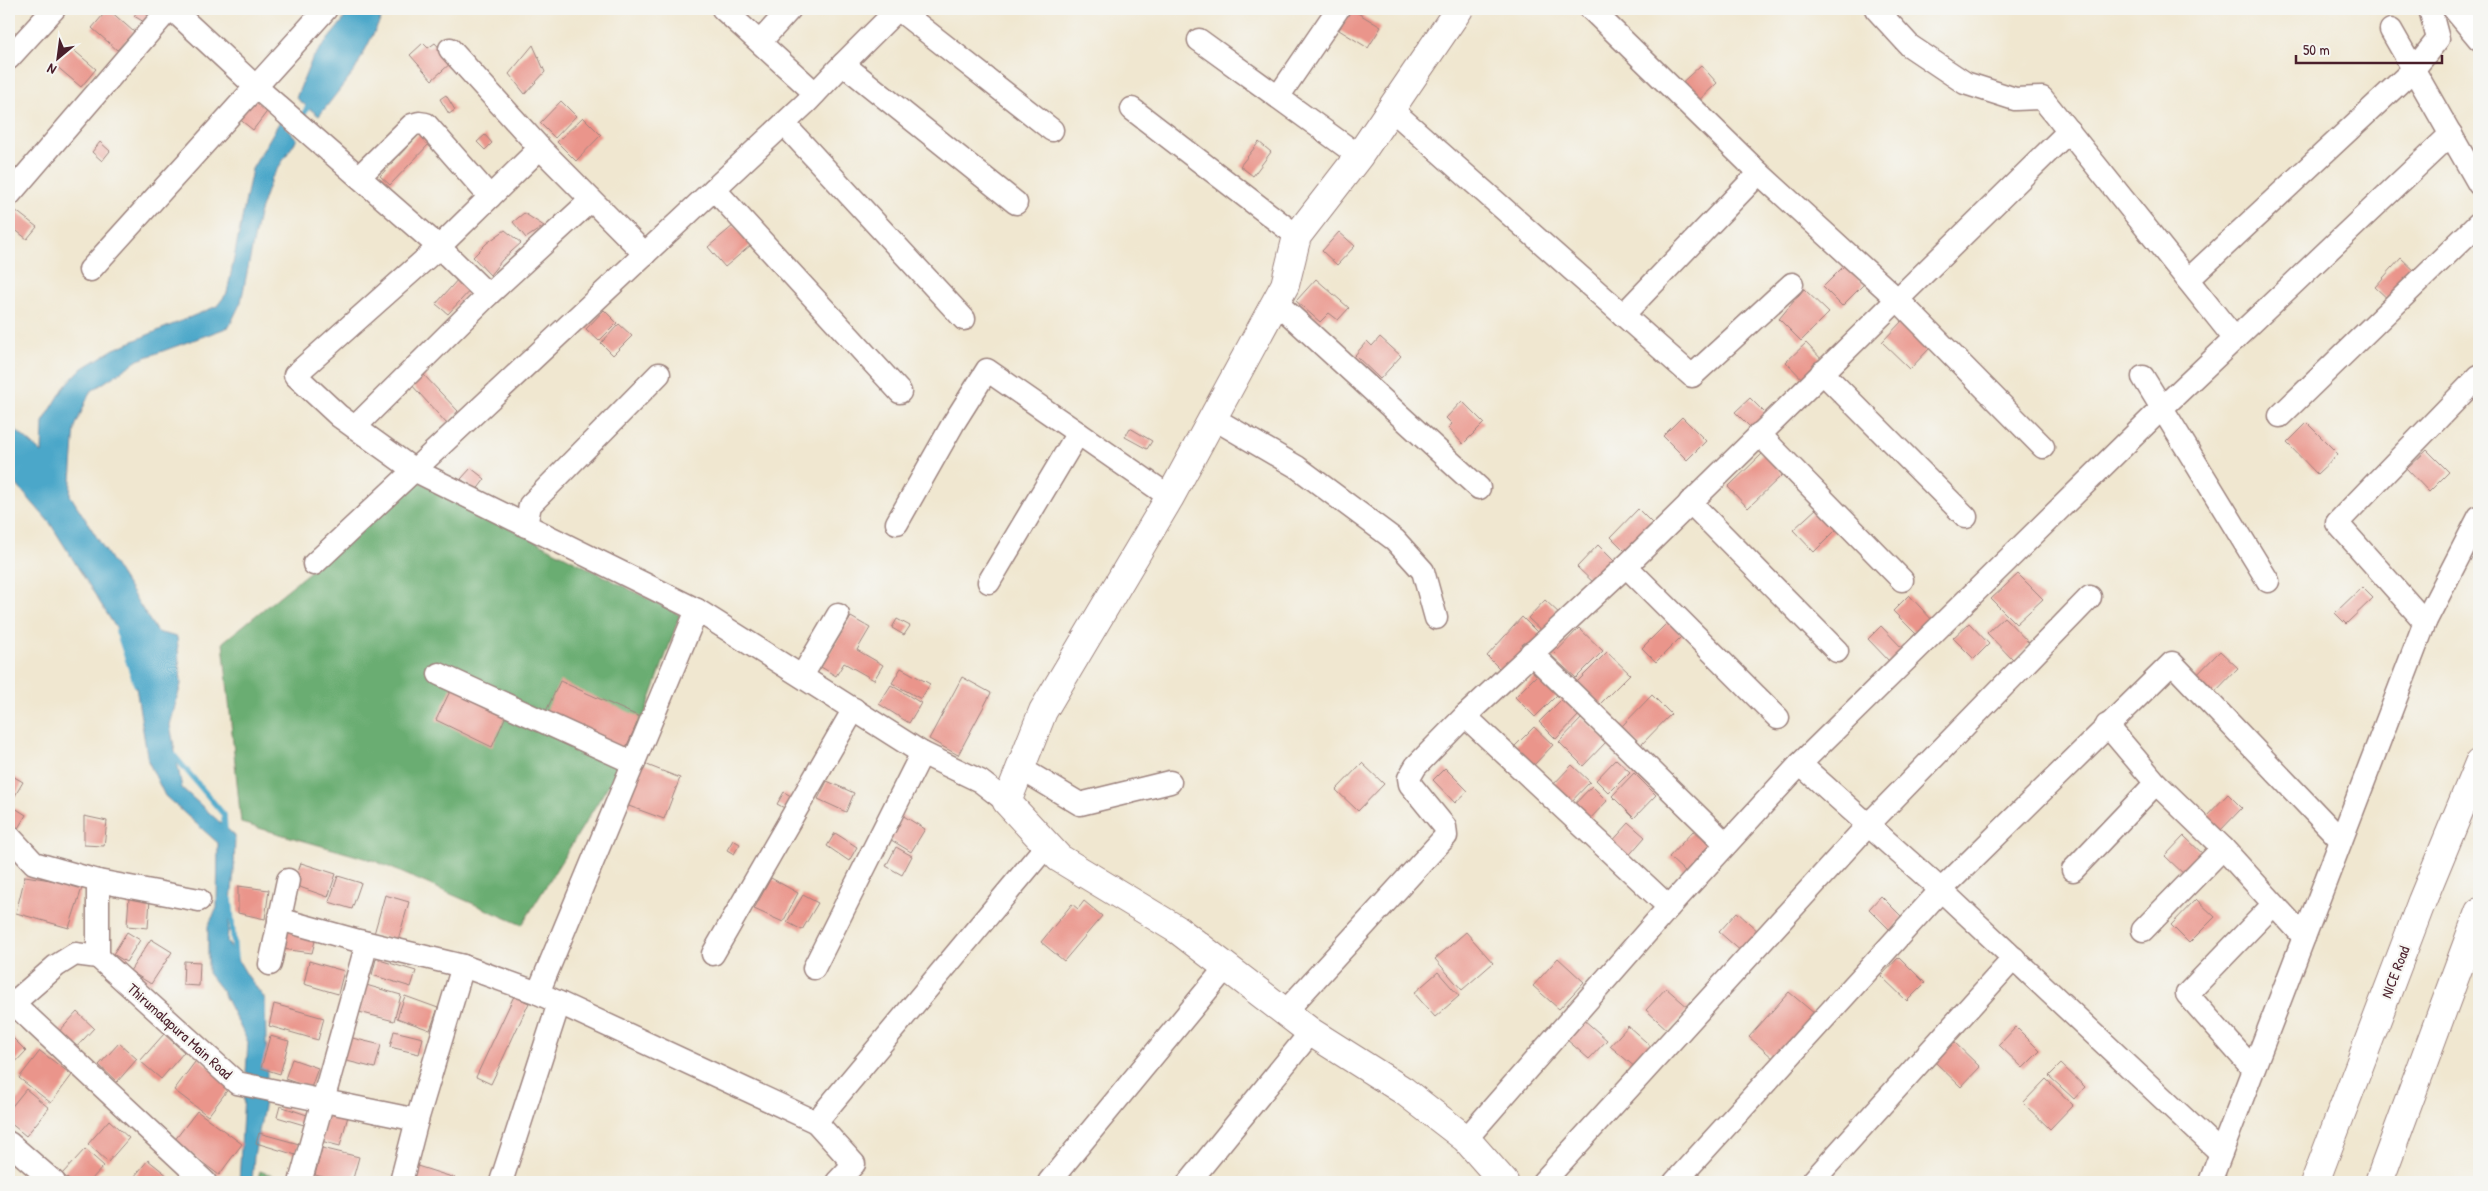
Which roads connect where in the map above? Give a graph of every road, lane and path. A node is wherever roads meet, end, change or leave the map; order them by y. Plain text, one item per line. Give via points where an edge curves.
1 (54, 9) edge
2 (326, 9) edge
3 (723, 9) edge
4 (790, 9) edge
5 (1338, 9) edge
6 (1459, 9) edge
7 (1591, 9) edge
8 (1876, 9) edge
9 (2430, 9) edge
10 (2454, 9) edge
11 (177, 11) edge
12 (2392, 30) dead end
13 (2479, 39) edge
14 (1199, 40) dead end
15 (760, 42) junction
16 (450, 49) dead end
17 (9, 58) edge
18 (842, 64) junction
19 (2414, 69) junction
20 (256, 86) junction
21 (815, 93) junction
22 (1278, 97) junction
23 (1132, 109) dead end
24 (1391, 109) junction
25 (784, 124) junction
26 (1052, 130) dead end
27 (2069, 131) junction
28 (2450, 134) junction
29 (540, 148) junction
30 (1359, 156) junction
31 (1759, 173) junction
32 (359, 177) junction
33 (2479, 184) edge
34 (714, 189) junction
35 (9, 195) edge
36 (490, 197) junction
37 (591, 200) junction
38 (1016, 203) dead end
39 (2479, 223) edge
40 (1297, 236) junction
41 (439, 247) junction
42 (645, 254) junction
43 (90, 270) dead end
44 (2188, 280) junction
45 (1792, 284) dead end
46 (488, 295) junction
47 (1897, 299) junction
48 (1276, 302) junction
49 (1623, 315) junction
50 (964, 319) dead end
51 (2235, 339) junction
52 (1822, 372) junction
53 (659, 374) dead end
54 (2479, 376) edge
55 (2144, 377) dead end
56 (900, 392) dead end
57 (2162, 408) junction
58 (2280, 416) dead end
59 (1213, 418) junction
60 (355, 427) junction
61 (1078, 433) junction
62 (1759, 434) junction
63 (2043, 447) dead end
64 (414, 470) junction
65 (1480, 488) dead end
66 (1170, 497) junction
67 (1690, 502) junction
68 (1966, 516) dead end
69 (2479, 517) edge
70 (897, 523) dead end
71 (526, 526) junction
72 (314, 564) dead end
73 (1626, 566) junction
74 (1902, 580) dead end
75 (2268, 581) dead end
76 (989, 582) dead end
77 (2090, 597) dead end
78 (697, 610) junction
79 (838, 616) dead end
80 (1436, 618) dead end
81 (2424, 622) junction
82 (1837, 651) dead end
83 (1531, 653) junction
84 (439, 674) dead end
85 (802, 676) junction
86 (854, 710) junction
87 (1465, 716) junction
88 (1778, 718) dead end
89 (2107, 725) junction
90 (922, 752) junction
91 (2479, 762) edge
92 (634, 763) junction
93 (1800, 764) junction
94 (1020, 768) junction
95 (1170, 782) dead end
96 (2156, 783) junction
97 (1007, 802) junction
98 (1869, 824) junction
99 (9, 836) edge
100 (2341, 840) junction
101 (1726, 844) junction
102 (1046, 845) junction
103 (2223, 848) junction
104 (2073, 870) dead end
105 (288, 880) dead end
106 (98, 881) junction
107 (1941, 890) junction
108 (199, 900) dead end
109 (2273, 905) junction
110 (1670, 907) junction
111 (2479, 912) edge
112 (279, 919) junction
113 (2143, 930) dead end
114 (2304, 937) junction
115 (367, 943) junction
116 (713, 954) dead end
117 (98, 957) junction
118 (2014, 958) junction
119 (270, 964) dead end
120 (463, 966) junction
121 (1227, 966) junction
122 (814, 968) dead end
123 (538, 993) junction
124 (559, 1003) junction
125 (11, 1005) edge
126 (1285, 1012) junction
127 (1311, 1032) junction
128 (2253, 1069) junction
129 (322, 1102) junction
130 (417, 1120) junction
131 (816, 1122) junction
132 (1466, 1139) junction
133 (9, 1143) edge
134 (2222, 1153) junction
135 (301, 1179) dead end
136 (54, 1182) edge
137 (205, 1182) edge
138 (401, 1182) edge
139 (501, 1182) edge
140 (837, 1182) edge
141 (1050, 1182) edge
142 (1189, 1182) edge
143 (1504, 1182) edge
144 (1544, 1182) edge
145 (1676, 1182) edge
146 (1812, 1182) edge
147 (2210, 1182) edge
148 (2315, 1182) edge
149 (2379, 1182) edge

1 - 17 street
2 - 20 street
3 - 15 street
4 - 15 street
5 - 22 street
6 - 24 main road
7 - 31 street
8 - 27 street via 1910,46 1965,83 2015,100 2042,98
9 - 19 street via 2438,39
10 - 13 street
11 - 20 street
11 - 35 street
12 - 19 street
14 - 22 street
15 - 21 street
16 - 29 street
18 - 21 street
18 - 26 street via 898,9
18 - 38 street
19 - 28 street
19 - 44 street
20 - 32 street
20 - 43 street
21 - 25 street
22 - 30 street
23 - 40 street
24 - 30 main road
24 - 49 street
25 - 34 street
25 - 50 street
27 - 44 street
27 - 47 street
28 - 33 street
28 - 51 street
29 - 36 street
29 - 37 street
30 - 40 main road
31 - 47 street
31 - 49 street
32 - 36 street via 412,125 426,124
32 - 41 street
34 - 42 street
34 - 56 street
36 - 41 street
37 - 42 street
37 - 46 street
39 - 58 street
40 - 48 main road via 1285,285
41 - 46 street
41 - 60 street via 295,375
42 - 64 street
44 - 51 street
45 - 49 street via 1692,376
46 - 60 street
47 - 52 street
47 - 63 street
48 - 59 main road
48 - 65 street
51 - 57 street
52 - 62 street
52 - 68 street
53 - 71 street via 530,505
54 - 81 street via 2337,523
55 - 57 street
57 - 75 street
57 - 93 street
59 - 66 main road
59 - 80 street via 1297,468 1395,540 1423,571
60 - 64 street
61 - 66 street
61 - 70 street via 987,370 952,424
61 - 76 street
62 - 67 street
62 - 74 street
64 - 71 street
64 - 72 street
66 - 94 main road via 1043,711
67 - 73 street
67 - 82 street
69 - 81 street
71 - 78 street
73 - 83 street
73 - 88 street
77 - 98 street
78 - 85 street
78 - 92 street
79 - 85 street
81 - 100 street
83 - 87 street
83 - 101 street
84 - 92 street
85 - 86 street
86 - 90 street
86 - 116 street
87 - 110 street
87 - 126 street via 1416,766 1409,778 1412,789 1445,827 1444,839
89 - 96 street
89 - 100 street via 2172,663
89 - 107 street
90 - 97 street via 980,781
90 - 122 street
91 - 148 main road, NICE Road
92 - 123 street
93 - 98 street
93 - 101 street
94 - 95 street via 1080,804
94 - 97 main road
96 - 103 street
96 - 104 street
97 - 102 main road
98 - 107 street
98 - 144 street
99 - 106 street via 34,863
100 - 114 street
101 - 110 street
102 - 121 main road via 1059,858 1171,926
102 - 131 street
103 - 109 street
103 - 113 street
105 - 112 street
106 - 108 street
106 - 117 street
107 - 118 street
107 - 145 street
109 - 114 street
109 - 128 street via 2187,994
110 - 132 street
111 - 149 main road
112 - 115 street
112 - 119 street
114 - 128 street
115 - 120 street
115 - 129 street
117 - 125 street via 74,954
117 - 129 street, Thirumalapura Main Road via 249,1086
118 - 134 street
118 - 146 street
120 - 123 street
120 - 130 street
121 - 126 main road
121 - 141 street
123 - 124 street
124 - 131 street
124 - 139 street
125 - 137 street
126 - 127 main road
127 - 132 main road via 1404,1091
127 - 142 street
128 - 134 street
129 - 130 street, Thirumalapura Main Road
129 - 135 street
130 - 138 street
131 - 140 street via 854,1164
132 - 143 main road
133 - 136 street
134 - 147 street

